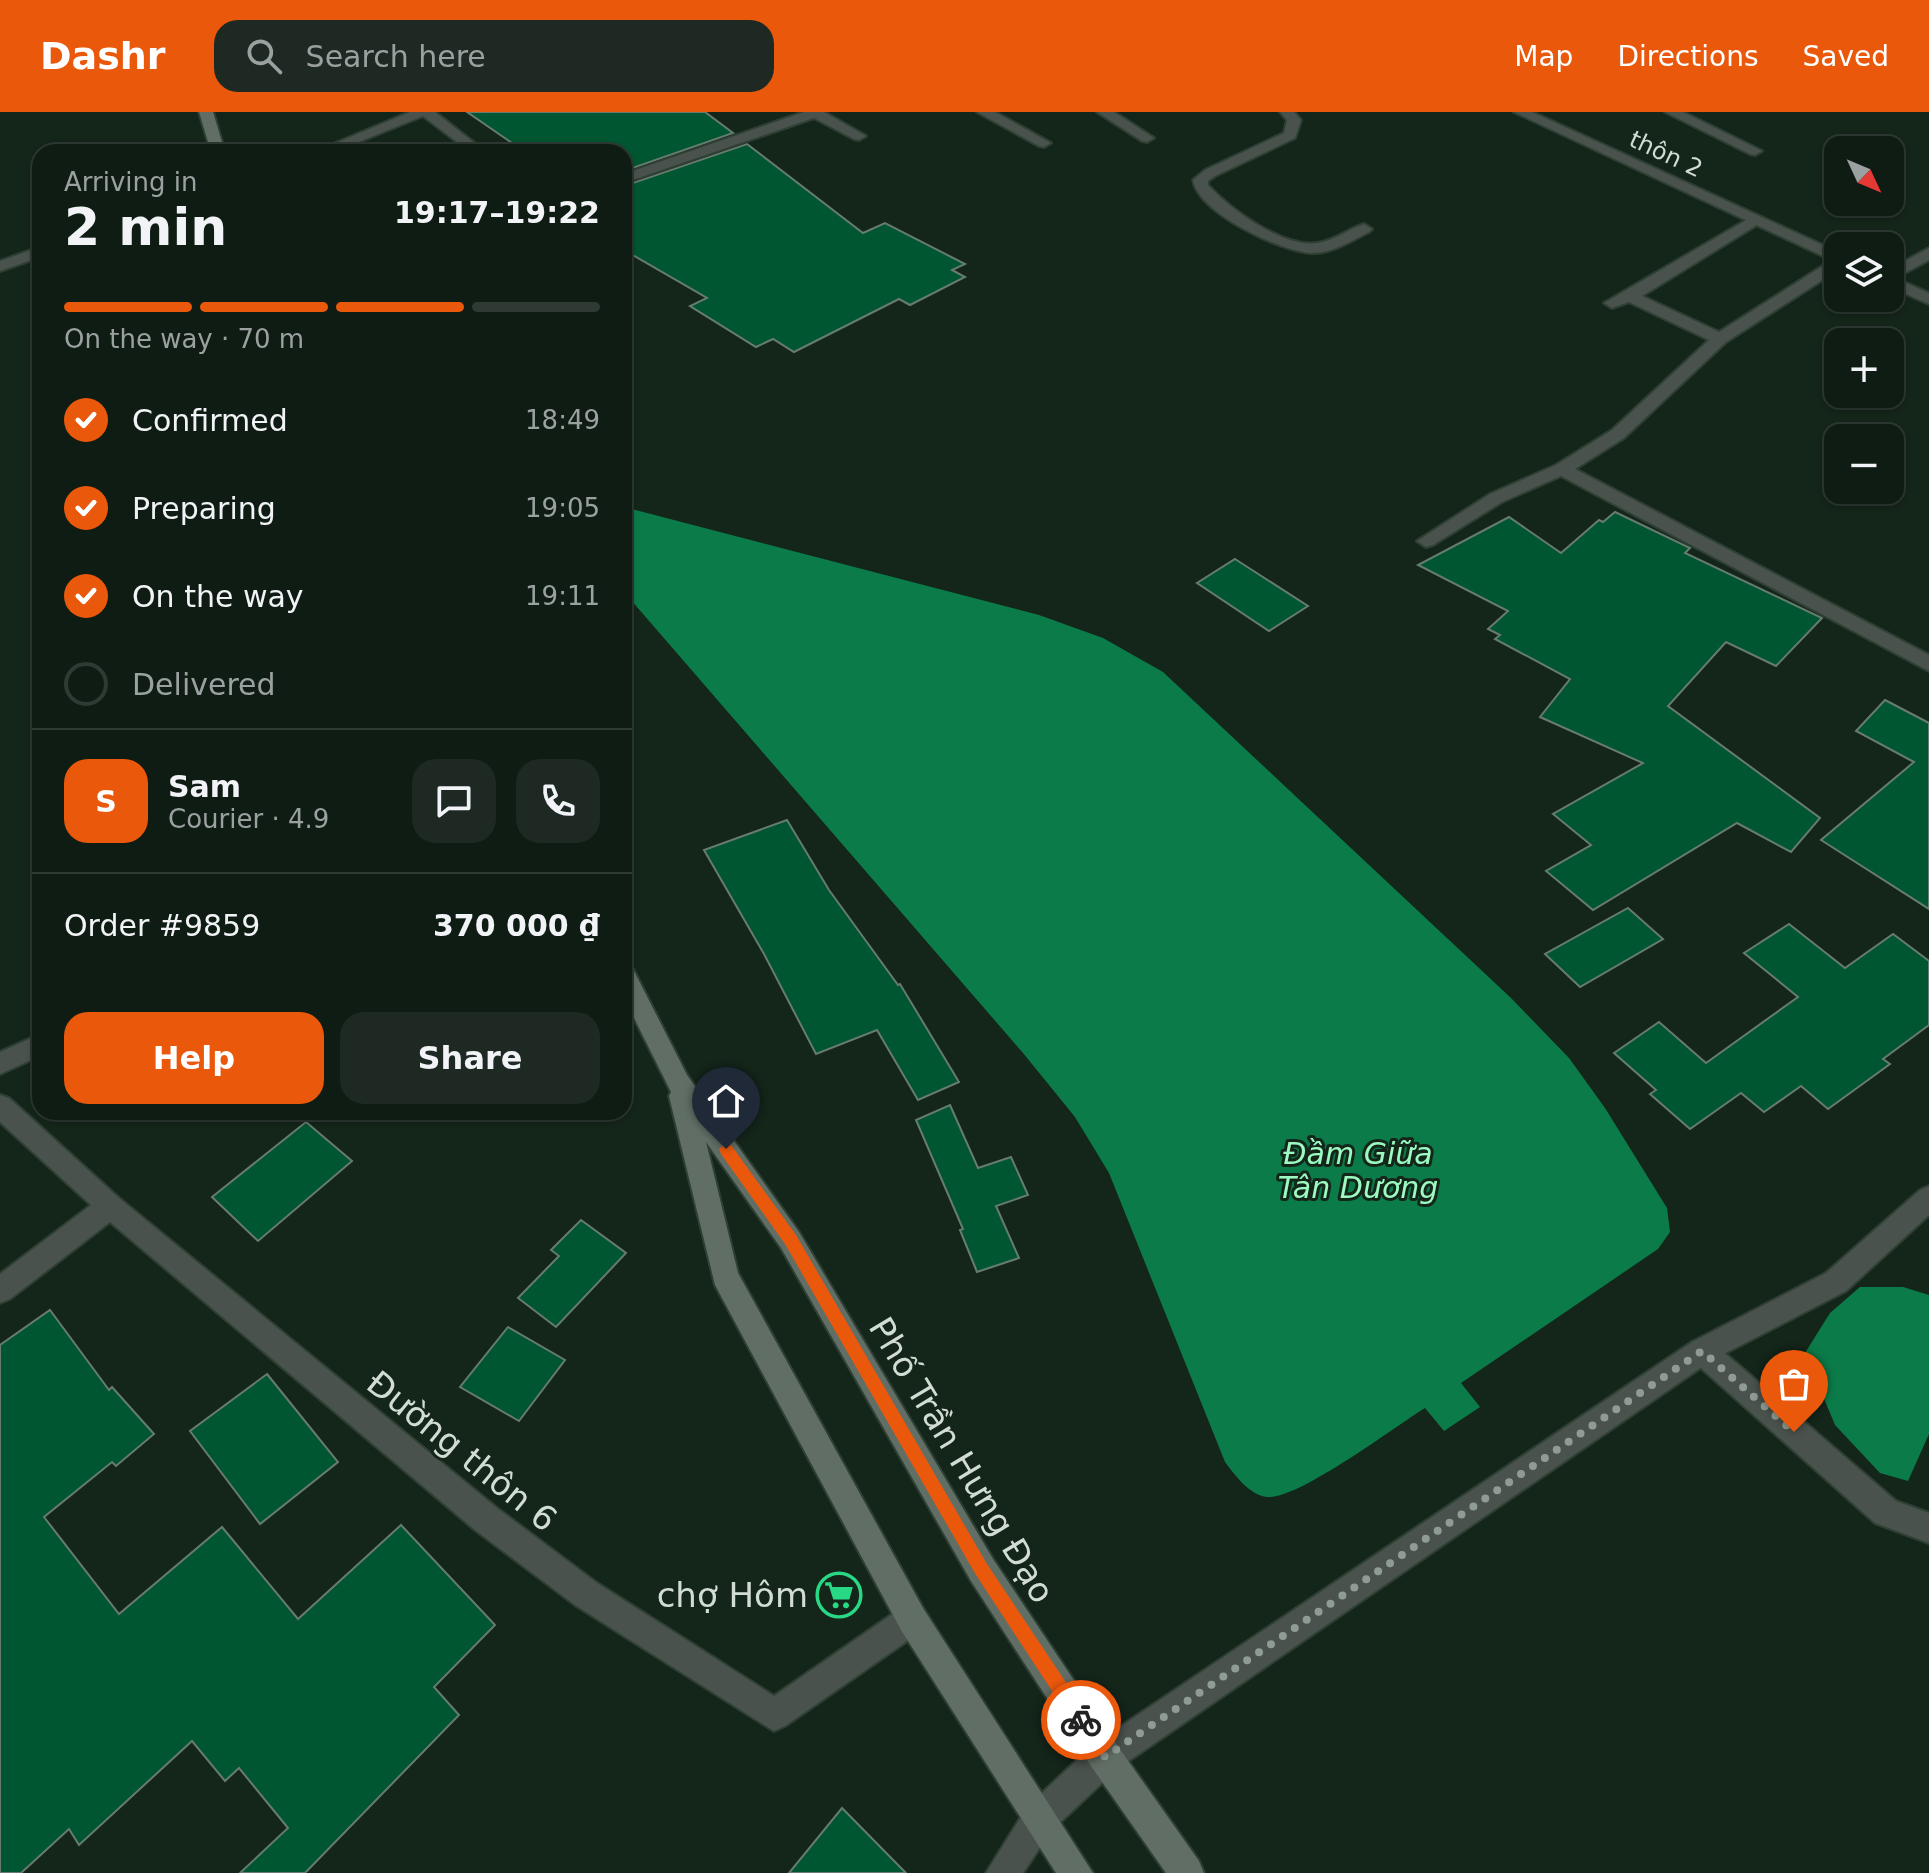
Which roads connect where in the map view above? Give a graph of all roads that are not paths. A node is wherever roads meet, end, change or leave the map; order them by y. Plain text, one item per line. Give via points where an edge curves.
1 (206, 112) edge
2 (424, 112) edge
3 (815, 112) edge
4 (984, 112) edge
5 (1104, 112) edge
6 (1287, 112) edge
7 (1521, 112) edge
8 (1672, 112) edge
9 (859, 136) dead end
10 (1147, 138) dead end
11 (1044, 143) dead end
12 (216, 144) edge
13 (342, 144) edge
14 (468, 144) edge
15 (1755, 151) dead end
16 (632, 176) edge
17 (1755, 220) junction
18 (1364, 229) dead end
19 (1824, 253) edge
20 (1929, 253) edge
21 (32, 255) edge
22 (0, 266) edge
23 (1824, 269) edge
24 (1904, 269) edge
25 (1904, 286) edge
26 (1630, 296) junction
27 (1929, 299) edge
28 (1612, 303) dead end
29 (1720, 339) junction
30 (1562, 469) junction
31 (1426, 541) dead end
32 (1929, 664) edge
33 (632, 990) edge
34 (32, 1048) edge
35 (0, 1064) edge
36 (678, 1082) junction
37 (0, 1106) edge
38 (1929, 1198) edge
39 (110, 1206) junction
40 (0, 1290) edge
41 (1702, 1351) junction
42 (1929, 1528) edge
43 (912, 1619) junction
44 (1105, 1757) junction
45 (1039, 1819) junction
46 (1003, 1873) edge
47 (1076, 1873) edge
48 (1187, 1873) edge

1 - 12 street
2 - 13 street
2 - 14 street
3 - 9 street
3 - 16 street
4 - 11 street
5 - 10 street
6 - 18 street via 1294,120 1290,135 1210,173 1200,180 1201,186 1236,217 1299,246 1325,246
7 - 17 street, thôn 2
8 - 15 street
17 - 19 street, thôn 2
17 - 26 street
20 - 24 street
21 - 22 street
23 - 29 street
25 - 27 street
26 - 28 street
26 - 29 street
29 - 30 street via 1618,434
30 - 31 street via 1496,498
30 - 32 street
33 - 36 street, Phố Trần Hưng Đạo
34 - 35 street
36 - 43 street, Phố Trần Hưng Đạo via 725,1276
36 - 44 street, Phố Trần Hưng Đạo via 790,1240 982,1570
37 - 39 street, Đường thôn 6
38 - 41 street via 1836,1282
39 - 40 street
39 - 43 street, Đường thôn 6 via 486,1519 586,1594 774,1715
41 - 42 street via 1886,1512
41 - 44 street
43 - 45 street, Phố Trần Hưng Đạo
44 - 45 street
44 - 48 street, Phố Trần Hưng Đạo
45 - 46 street
45 - 47 street, Phố Trần Hưng Đạo

